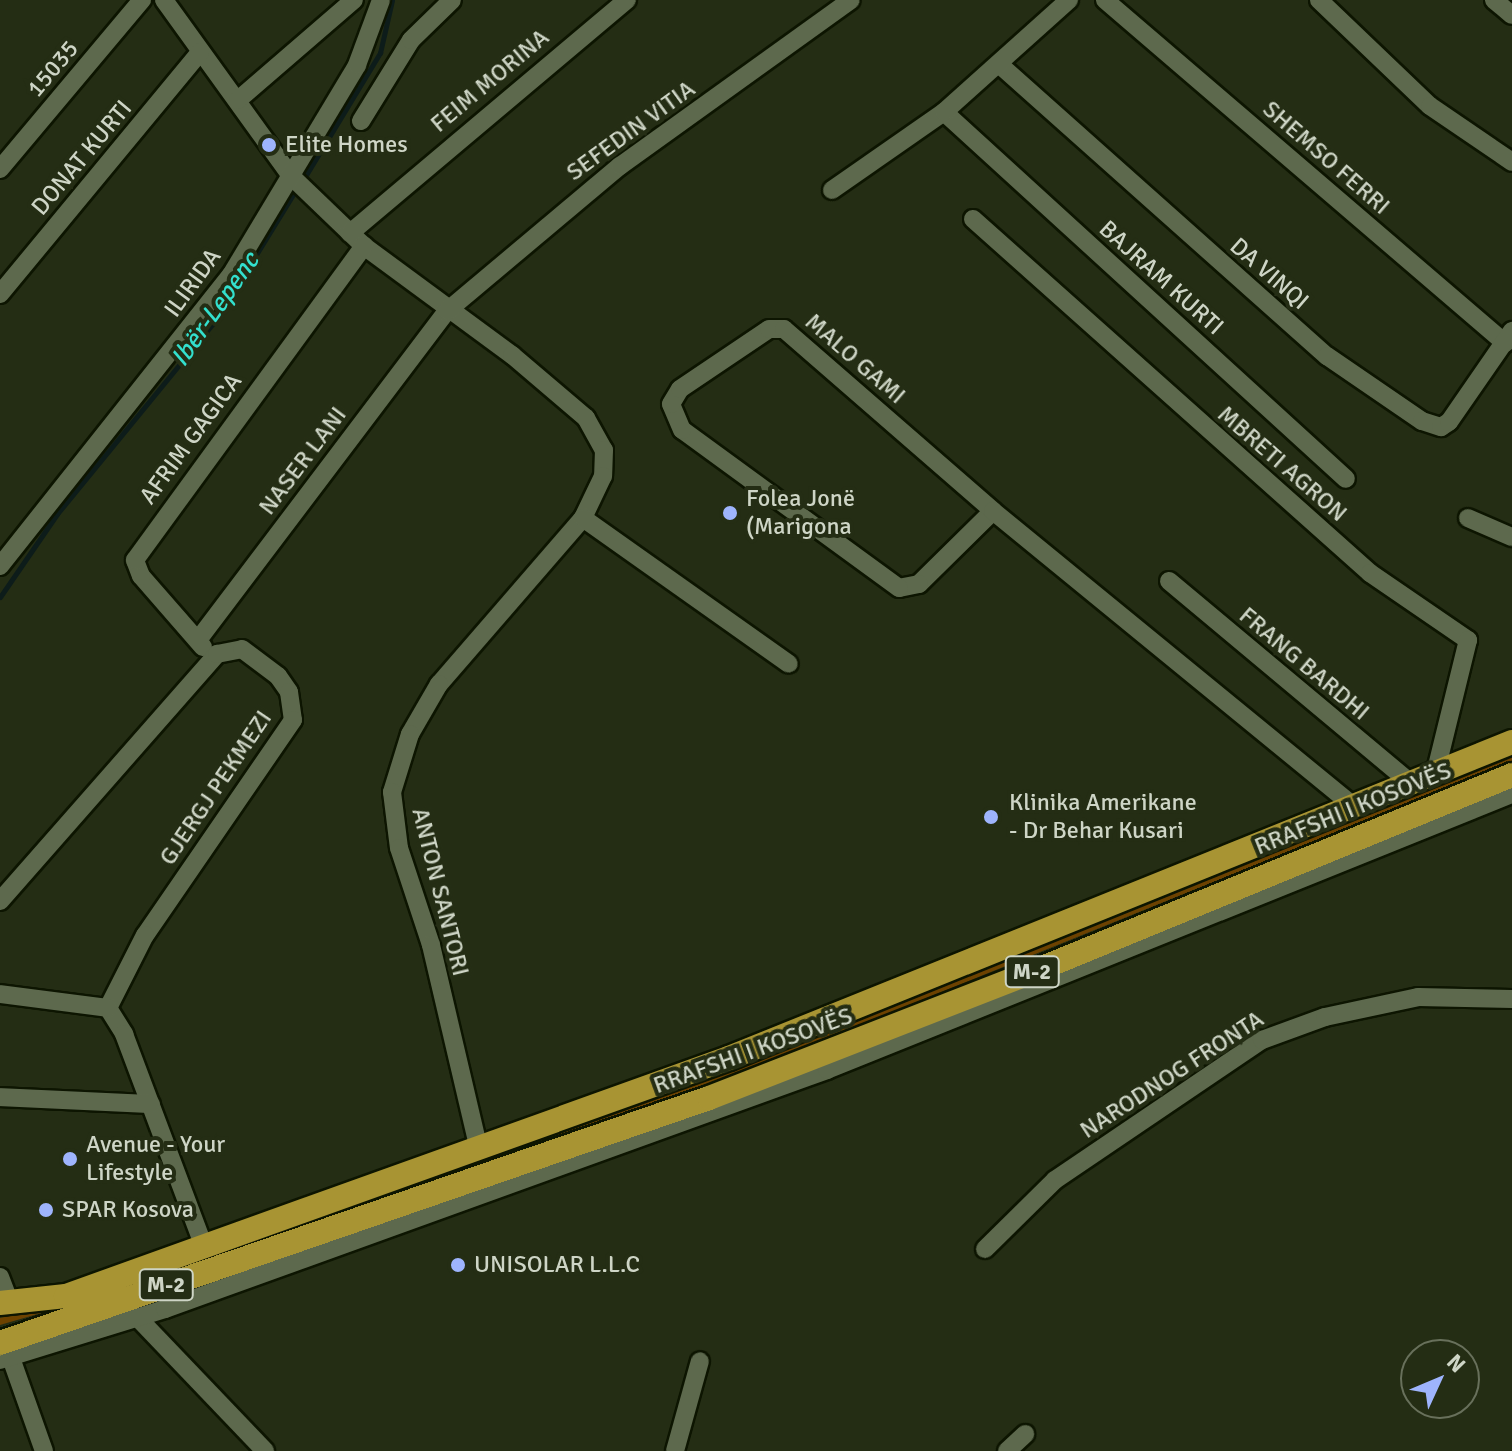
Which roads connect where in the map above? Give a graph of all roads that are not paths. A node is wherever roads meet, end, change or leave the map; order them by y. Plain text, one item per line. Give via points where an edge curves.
1 (142, 0) edge
2 (164, 0) edge
3 (354, 0) edge
4 (381, 0) edge
5 (452, 0) edge
6 (627, 0) edge
7 (851, 0) edge
8 (1069, 0) edge
9 (1105, 0) edge
10 (1319, 0) edge
11 (1494, 0) edge
12 (1512, 15) edge
13 (200, 52) junction
14 (1000, 65) junction
15 (238, 100) junction
16 (944, 112) junction
17 (361, 121) dead end
18 (1512, 162) edge
19 (0, 169) edge
20 (291, 176) junction
21 (832, 190) dead end
22 (973, 219) dead end
23 (350, 233) junction
24 (364, 246) junction
25 (0, 294) edge
26 (447, 311) junction
27 (1509, 337) edge
28 (1346, 479) dead end
29 (993, 511) junction
30 (583, 518) junction
31 (1468, 518) dead end
32 (1512, 537) edge
33 (0, 566) edge
34 (1169, 581) dead end
35 (198, 640) junction
36 (212, 658) junction
37 (789, 664) dead end
38 (1512, 742) edge
39 (1435, 774) junction
40 (1512, 775) edge
41 (1409, 782) junction
42 (1512, 794) edge
43 (1354, 807) junction
44 (0, 901) edge
45 (0, 994) edge
46 (1512, 999) edge
47 (108, 1008) junction
48 (0, 1097) edge
49 (151, 1104) junction
50 (478, 1146) junction
51 (203, 1244) junction
52 (985, 1249) dead end
53 (0, 1277) edge
54 (5, 1303) edge
55 (138, 1318) junction
56 (4, 1354) edge
57 (700, 1361) dead end
58 (1025, 1434) dead end
59 (41, 1446) edge
60 (21, 1451) edge
61 (265, 1451) edge
62 (675, 1451) edge
63 (1007, 1451) edge

1 - 19 street, 15035
2 - 13 street, ANTON SANTORI
3 - 15 street
4 - 20 street, ILIRIDA via 357,65
5 - 17 street via 411,40
6 - 23 street, FEIM MORINA
7 - 26 street, SEFEDIN VITIA via 580,197
8 - 14 street
9 - 27 street, SHEMSO FERRI
10 - 18 street via 1430,106
11 - 12 street
13 - 15 street, ANTON SANTORI
13 - 25 street, DONAT KURTI
14 - 16 street
14 - 27 street, DA VINQI via 1327,356 1422,421 1441,427 1449,422
15 - 20 street, ANTON SANTORI
16 - 21 street
16 - 28 street, BAJRAM KURTI
20 - 23 street, ANTON SANTORI
20 - 33 street, ILIRIDA via 200,316
22 - 39 street, MBRETI AGRON via 1370,573 1468,640
23 - 24 street, ANTON SANTORI
24 - 26 street, ANTON SANTORI
24 - 35 street, AFRIM GAGICA via 135,560 141,576
26 - 30 street, ANTON SANTORI via 512,355 597,433 606,463
26 - 35 street, NASER LANI
29 - 29 street, MALO GAMI via 919,584 899,588 682,430 671,404 680,389 769,329 784,329
29 - 43 street, MALO GAMI
30 - 37 street
30 - 50 street, ANTON SANTORI via 439,684 410,734 392,792 399,848 431,945
31 - 32 street
34 - 41 street, FRANG BARDHI
35 - 36 street, AFRIM GAGICA
36 - 44 street
36 - 47 street, GJERGJ PEKMEZI via 242,649 258,659 289,692 293,720 145,935
38 - 39 highway, RRAFSHI I KOSOVËS / M-2
39 - 41 highway, RRAFSHI I KOSOVËS / M-2
40 - 56 highway, RRAFSHI I KOSOVËS / M-2 via 709,1098
41 - 43 highway, RRAFSHI I KOSOVËS / M-2
42 - 55 street, RRAFSHI I KOSOVËS via 827,1070
43 - 50 highway, RRAFSHI I KOSOVËS / M-2 via 759,1046
45 - 47 street
46 - 52 street, NARODNOG FRONTA via 1418,997 1325,1017 1262,1040 1055,1180
47 - 49 street
48 - 49 street
49 - 51 street
50 - 51 highway, RRAFSHI I KOSOVËS / M-2
51 - 54 highway, RRAFSHI I KOSOVËS / M-2 via 66,1296
53 - 54 street
55 - 56 street, RRAFSHI I KOSOVËS
55 - 61 street
56 - 59 street
57 - 62 street
58 - 63 street
59 - 60 street

